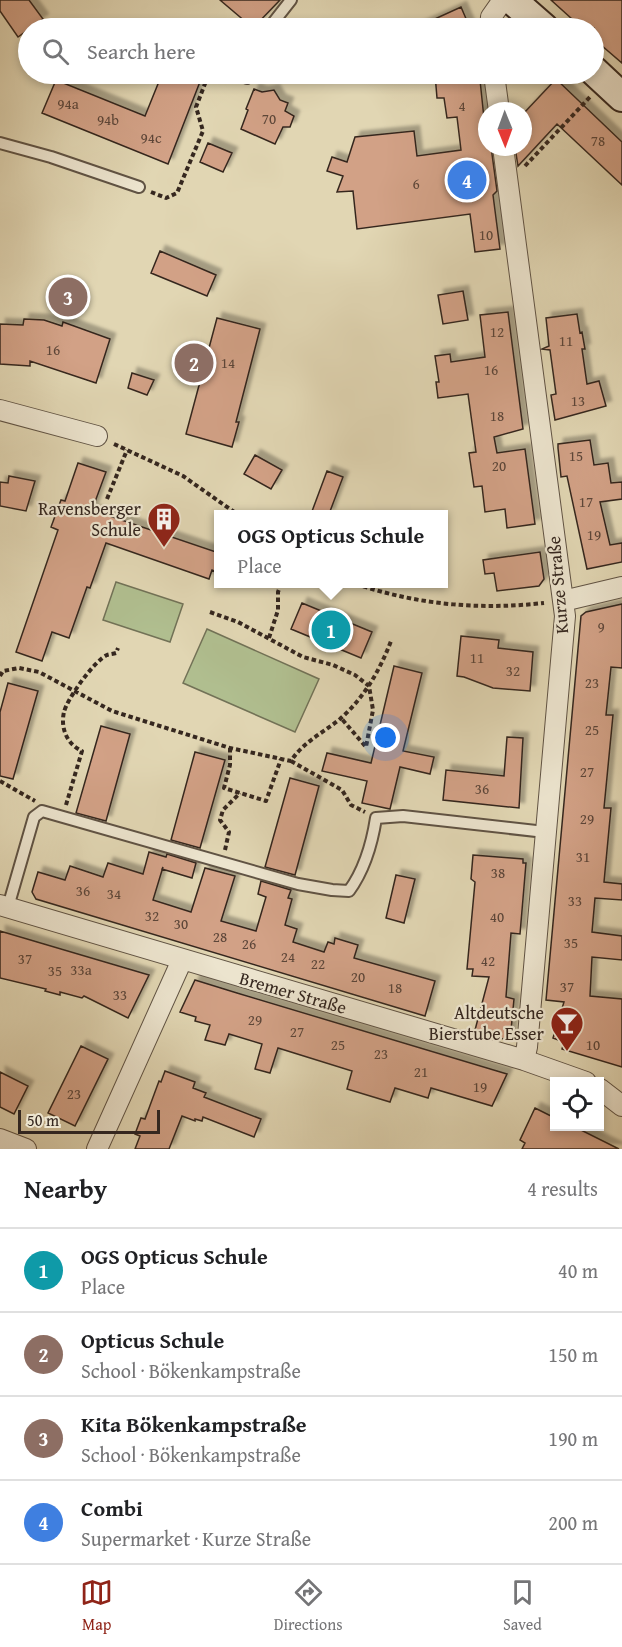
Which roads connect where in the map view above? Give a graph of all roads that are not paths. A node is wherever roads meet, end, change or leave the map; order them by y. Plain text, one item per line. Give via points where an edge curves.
1 (291, 0) edge
2 (503, 0) edge
3 (512, 0) edge
4 (277, 18) edge
5 (492, 18) edge
6 (533, 18) edge
7 (495, 84) edge
8 (498, 102) edge
9 (0, 143) edge
10 (504, 156) edge
11 (139, 187) road end
12 (0, 410) edge
13 (97, 436) road end
14 (622, 587) edge
15 (563, 601) junction
16 (545, 832) junction
17 (4, 906) edge
18 (182, 960) junction
19 (524, 1060) junction
20 (572, 1077) edge
21 (604, 1092) edge
22 (622, 1106) edge
23 (0, 1139) edge
24 (26, 1149) edge
25 (97, 1149) edge

1 - 4 lane
2 - 5 street
3 - 6 main road
7 - 8 street
9 - 11 lane
10 - 15 street, Kurze Straße
12 - 13 street
14 - 15 street
15 - 16 street, Kurze Straße via 564,631
16 - 17 lane via 403,816 376,818 359,877 349,891 298,884 42,811 34,817
16 - 19 street, Kurze Straße
17 - 18 street, Bremer Straße
18 - 19 street, Bremer Straße
18 - 25 street
19 - 20 street, Bremer Straße
21 - 22 street
23 - 24 street

